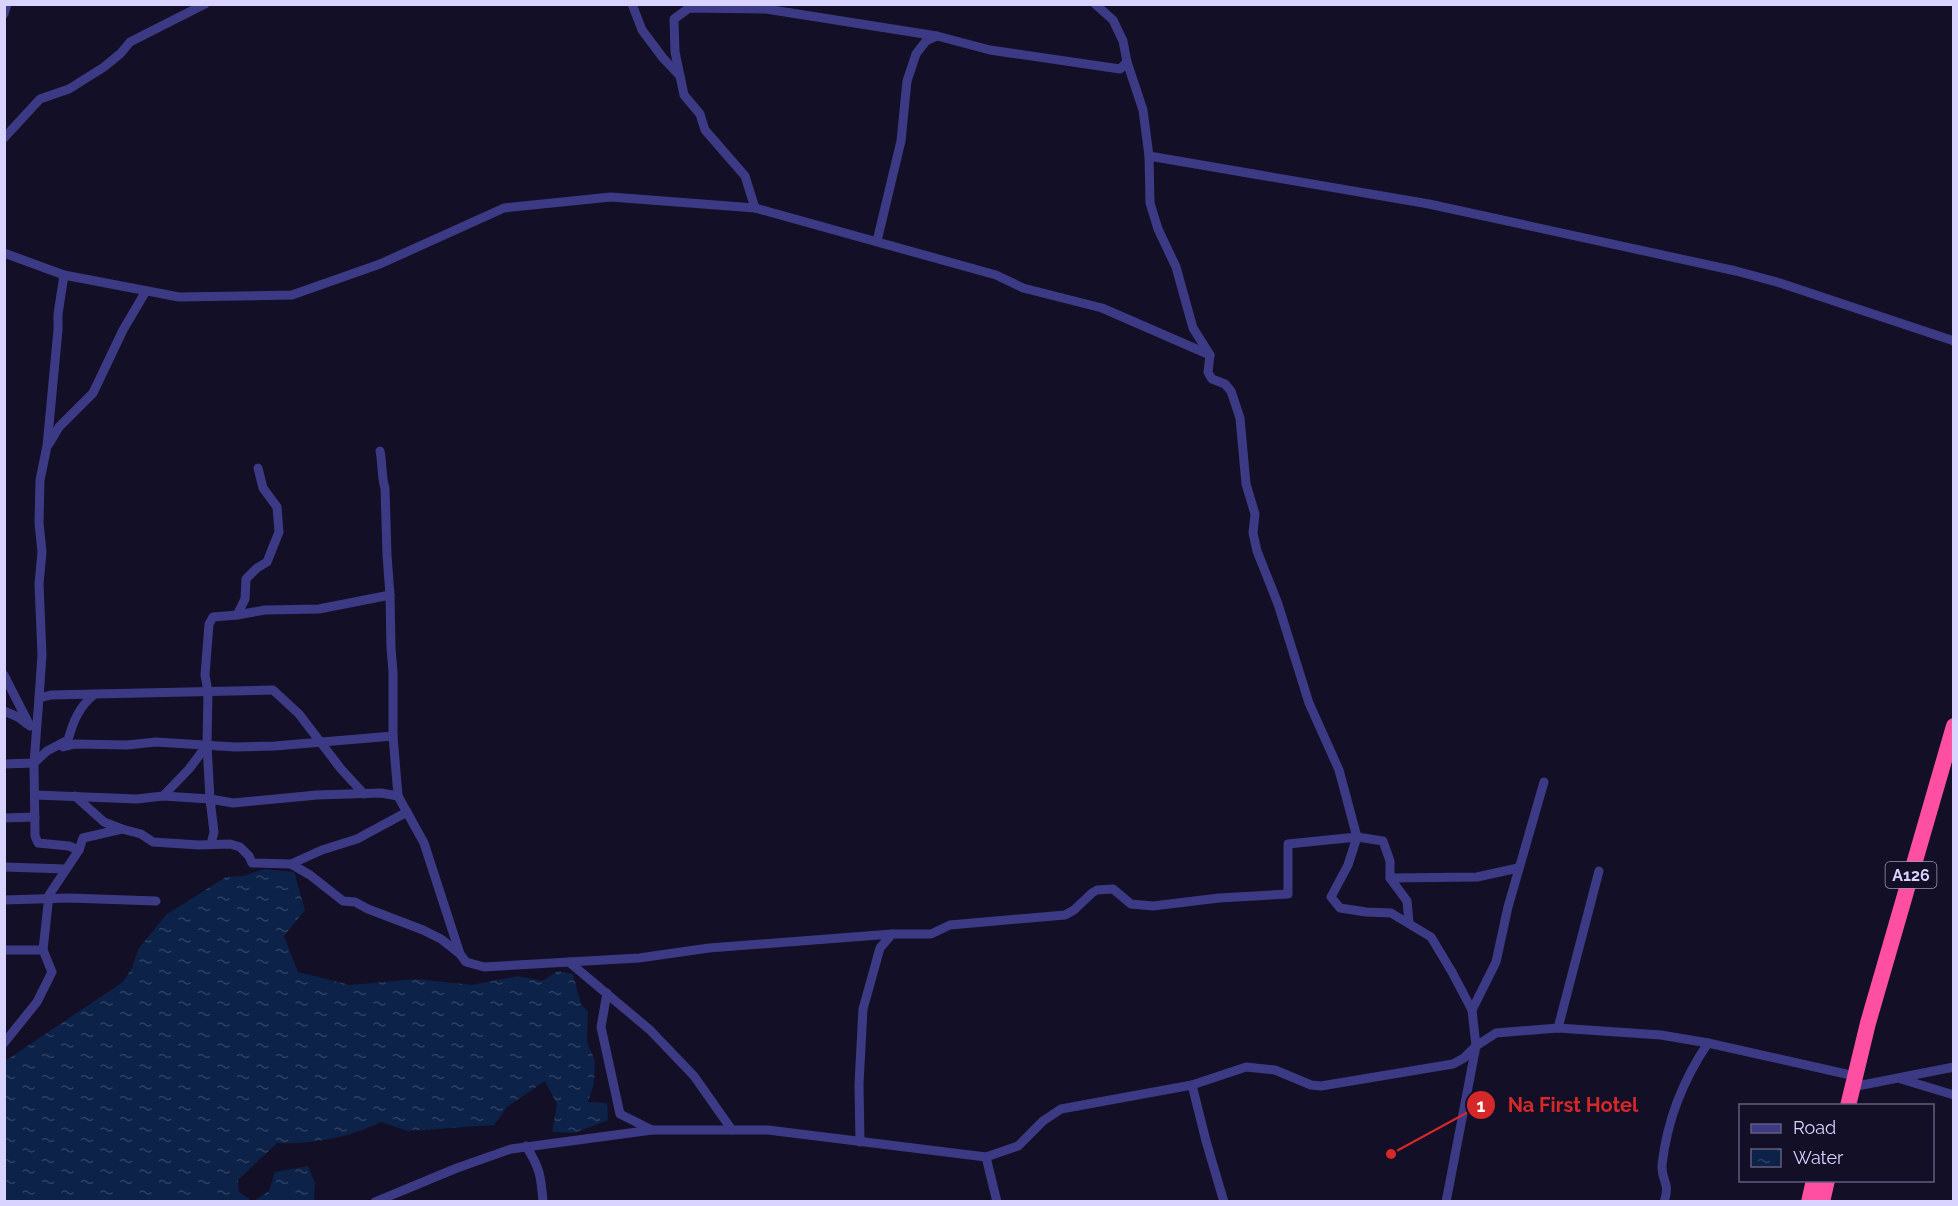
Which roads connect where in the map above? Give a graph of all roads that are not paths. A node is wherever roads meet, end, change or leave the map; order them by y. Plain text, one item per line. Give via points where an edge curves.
1 (7, 4) edge
2 (205, 4) edge
3 (632, 4) edge
4 (1095, 4) edge
5 (4, 14) edge
6 (937, 36) junction
7 (1127, 62) junction
8 (680, 76) junction
9 (4, 138) edge
10 (1149, 156) junction
11 (755, 208) junction
12 (877, 241) junction
13 (4, 254) edge
14 (64, 275) junction
15 (147, 291) junction
16 (1953, 341) edge
17 (1210, 355) junction
18 (47, 446) junction
19 (380, 451) dead end
20 (258, 468) dead end
21 (390, 595) junction
22 (237, 615) junction
23 (4, 675) edge
24 (208, 692) junction
25 (95, 694) junction
26 (39, 698) junction
27 (4, 711) edge
28 (30, 726) junction
29 (1953, 726) edge
30 (393, 736) junction
31 (35, 742) junction
32 (320, 742) junction
33 (207, 745) junction
34 (53, 749) junction
35 (34, 763) junction
36 (4, 764) edge
37 (1544, 782) dead end
38 (364, 794) junction
39 (35, 795) junction
40 (75, 796) junction
41 (163, 796) junction
42 (399, 796) junction
43 (210, 799) junction
44 (407, 812) junction
45 (35, 817) junction
46 (4, 818) edge
47 (122, 829) junction
48 (1357, 837) junction
49 (211, 844) junction
50 (79, 850) junction
51 (291, 864) junction
52 (4, 867) edge
53 (1518, 868) junction
54 (66, 869) junction
55 (1599, 871) dead end
56 (1390, 878) junction
57 (49, 898) junction
58 (4, 900) edge
59 (156, 902) dead end
60 (1409, 923) junction
61 (891, 934) junction
62 (4, 950) edge
63 (43, 950) junction
64 (460, 954) junction
65 (568, 962) junction
66 (607, 993) junction
67 (1472, 1010) junction
68 (1558, 1028) junction
69 (4, 1043) edge
70 (1708, 1043) junction
71 (1476, 1046) junction
72 (1953, 1067) edge
73 (1899, 1078) junction
74 (1849, 1081) junction
75 (1192, 1085) junction
76 (1953, 1095) edge
77 (1838, 1104) edge
78 (1848, 1104) edge
79 (652, 1130) junction
80 (732, 1130) junction
81 (860, 1142) junction
82 (526, 1146) junction
83 (986, 1157) junction
84 (1814, 1182) edge
85 (1827, 1182) edge
86 (375, 1202) edge
87 (543, 1202) edge
88 (997, 1202) edge
89 (1224, 1202) edge
90 (1446, 1202) edge
91 (1664, 1202) edge
92 (1809, 1202) edge
93 (1822, 1202) edge

1 - 5 street
2 - 9 street via 130,42 104,67 69,89 40,99
3 - 8 street via 642,30
4 - 7 street via 1113,20
6 - 7 street via 990,50 1083,65 1120,69
6 - 8 street via 780,10 689,8 674,19
6 - 12 street via 916,54 907,81 901,141
7 - 10 street via 1143,110
8 - 11 street via 684,95 700,114 705,130 745,176
10 - 16 street via 1429,204 1736,271
10 - 17 street via 1150,203 1176,267 1193,328
11 - 12 street
11 - 15 street via 611,197 504,208 380,264 292,295 179,297
12 - 17 street via 996,276 1023,288 1102,308
13 - 14 street
14 - 15 street
14 - 18 street
15 - 18 street via 93,393 59,427
17 - 48 street via 1208,372 1231,391 1240,418 1257,551 1310,703 1339,770
18 - 26 street via 40,480
19 - 21 street
20 - 22 street via 263,488 277,507 279,532 267,562 246,579 245,599
21 - 22 street via 328,608
21 - 30 street
22 - 24 street via 213,618 209,624 205,675
23 - 28 street
24 - 25 street
24 - 32 street via 273,690 299,714
24 - 33 street
25 - 26 street
25 - 34 street via 73,720 68,740
26 - 31 street
27 - 28 street
28 - 31 street
29 - 74 highway, A126 via 1868,1023 1856,1044
30 - 32 street
30 - 42 street
31 - 35 street
32 - 33 street
32 - 38 street
33 - 34 street via 75,744
33 - 41 street
33 - 43 street
34 - 35 street
35 - 36 street
35 - 39 street
37 - 53 street
38 - 42 street
38 - 43 street via 233,802
39 - 40 street
39 - 45 street
40 - 41 street
40 - 47 street via 104,822
41 - 43 street
42 - 44 street
43 - 49 street via 214,832
44 - 51 street via 357,839
44 - 64 street via 424,843
45 - 46 street
45 - 50 street via 38,843
47 - 49 street via 153,842
47 - 50 street via 83,838
48 - 56 street via 1383,841 1390,861
48 - 60 street via 1331,897 1340,908 1391,913
48 - 61 street via 1288,844 1288,894 1153,906 1131,904 1113,890 1097,890 1065,915 950,925 932,934
49 - 51 street via 240,847 252,863
50 - 54 street
51 - 64 street via 343,901 355,902 423,930
52 - 54 street
53 - 56 street via 1477,877
53 - 67 street via 1496,962
54 - 57 street
55 - 68 street
56 - 60 street via 1407,901
57 - 58 street
57 - 59 street
57 - 63 street
60 - 67 street via 1431,937
61 - 65 street
61 - 81 street via 880,948 863,1010
62 - 63 street
63 - 69 street via 52,972 37,1002
64 - 65 street via 466,962 484,967
65 - 66 street
66 - 79 street via 601,1027 620,1113
66 - 80 street via 694,1076
67 - 71 street
68 - 70 street via 1661,1035
68 - 71 street via 1496,1033
70 - 74 street
70 - 91 street via 1683,1084 1668,1129 1662,1169 1668,1185
71 - 75 street via 1453,1064 1332,1085 1311,1085 1275,1070 1246,1067
71 - 90 street
72 - 73 street
73 - 74 street
73 - 76 street
74 - 77 highway, A126
74 - 78 highway, A126
75 - 83 street via 1061,1109 1018,1146
75 - 89 street
79 - 80 street
79 - 82 street
80 - 81 street via 768,1130
81 - 83 street
82 - 86 street via 457,1168
82 - 87 street via 542,1178
83 - 88 street
84 - 92 highway
85 - 93 highway

